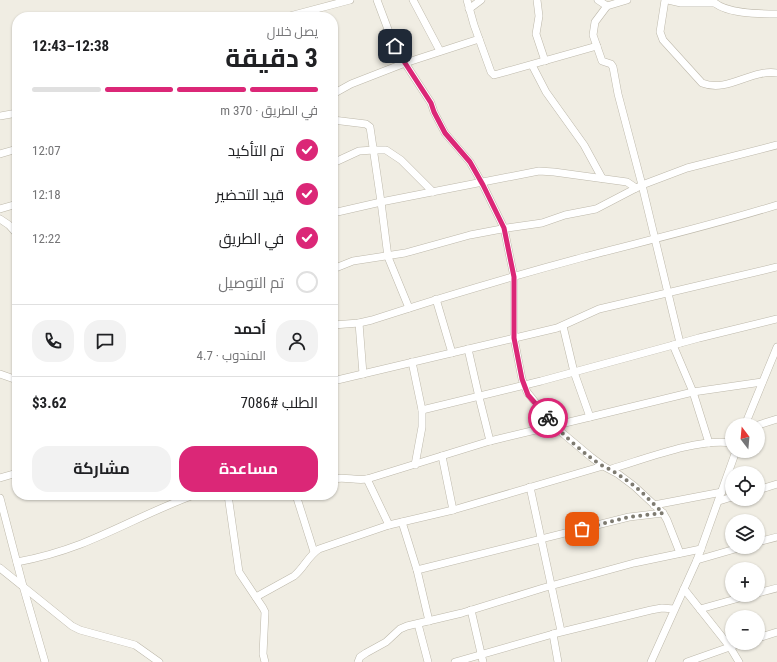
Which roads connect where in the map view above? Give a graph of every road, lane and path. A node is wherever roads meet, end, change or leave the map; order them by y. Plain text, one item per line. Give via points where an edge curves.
1 (350, 0) edge
2 (377, 0) edge
3 (413, 0) edge
4 (467, 0) edge
5 (481, 0) edge
6 (537, 0) edge
7 (598, 0) edge
8 (627, 0) edge
9 (664, 0) edge
10 (668, 0) edge
11 (713, 2) edge
12 (607, 6) junction
13 (469, 9) junction
14 (305, 12) edge
15 (777, 14) edge
16 (479, 39) junction
17 (597, 46) junction
18 (440, 51) junction
19 (545, 61) junction
20 (405, 63) junction
21 (532, 65) junction
22 (777, 73) edge
23 (338, 91) edge
24 (12, 114) edge
25 (0, 116) edge
26 (338, 121) edge
27 (777, 145) edge
28 (12, 150) edge
29 (374, 150) junction
30 (0, 154) edge
31 (338, 161) edge
32 (602, 178) junction
33 (481, 182) junction
34 (639, 187) junction
35 (433, 192) junction
36 (381, 202) junction
37 (12, 205) edge
38 (777, 205) edge
39 (0, 209) edge
40 (338, 212) edge
41 (0, 219) edge
42 (12, 228) edge
43 (504, 228) junction
44 (655, 239) junction
45 (388, 257) junction
46 (338, 266) edge
47 (777, 267) edge
48 (514, 277) junction
49 (667, 293) junction
50 (436, 299) junction
51 (409, 308) junction
52 (777, 319) edge
53 (359, 323) junction
54 (338, 325) edge
55 (562, 326) junction
56 (514, 338) junction
57 (676, 344) junction
58 (777, 347) edge
59 (468, 349) junction
60 (452, 353) junction
61 (412, 362) junction
62 (574, 372) junction
63 (0, 374) edge
64 (363, 374) junction
65 (12, 378) edge
66 (338, 380) edge
67 (762, 382) junction
68 (524, 386) junction
69 (693, 392) junction
70 (479, 396) junction
71 (422, 410) junction
72 (590, 417) junction
73 (749, 418) edge
74 (777, 419) edge
75 (765, 423) edge
76 (554, 426) junction
77 (490, 442) junction
78 (709, 442) junction
79 (725, 442) edge
80 (442, 456) junction
81 (734, 458) edge
82 (415, 464) junction
83 (603, 466) junction
84 (611, 469) junction
85 (12, 474) edge
86 (0, 478) edge
87 (338, 478) edge
88 (367, 479) junction
89 (777, 484) edge
90 (530, 487) junction
91 (765, 488) edge
92 (722, 492) junction
93 (0, 498) edge
94 (725, 499) edge
95 (182, 500) edge
96 (229, 500) edge
97 (298, 500) edge
98 (719, 501) junction
99 (654, 504) junction
100 (453, 510) junction
101 (663, 513) junction
102 (402, 522) junction
103 (389, 525) junction
104 (777, 537) edge
105 (541, 539) junction
106 (765, 540) edge
107 (701, 549) junction
108 (314, 552) junction
109 (725, 552) edge
110 (680, 553) junction
111 (697, 560) junction
112 (17, 562) junction
113 (0, 568) edge
114 (417, 570) junction
115 (23, 586) junction
116 (550, 586) junction
117 (777, 588) edge
118 (684, 589) junction
119 (765, 591) edge
120 (256, 597) junction
121 (725, 602) edge
122 (674, 609) junction
123 (700, 609) junction
124 (471, 610) junction
125 (429, 621) junction
126 (418, 624) junction
127 (562, 631) junction
128 (777, 632) edge
129 (553, 634) junction
130 (765, 636) edge
131 (725, 641) edge
132 (725, 649) edge
133 (732, 650) edge
134 (482, 658) edge
135 (359, 661) edge
136 (45, 662) edge
137 (159, 662) edge
138 (265, 662) edge
139 (428, 662) edge
140 (455, 662) edge
141 (558, 662) edge
142 (651, 662) edge
143 (687, 662) edge
144 (739, 662) edge

1 - 14 street
2 - 20 street via 392,40
3 - 18 street
4 - 13 street
5 - 13 street
6 - 19 street via 539,16 536,34
7 - 12 street
8 - 12 street
9 - 22 street via 660,32 663,40 702,83 721,86 766,72
10 - 11 street via 682,3
11 - 15 street via 724,8 750,13
12 - 17 street via 595,22 593,35
13 - 16 street
16 - 18 street
16 - 21 street via 492,74
17 - 19 street
17 - 34 street via 602,61 613,67
18 - 20 street
19 - 21 street
20 - 23 street
20 - 33 street via 431,103 445,133 465,156
21 - 32 street via 546,92 584,146
24 - 25 street
26 - 29 street via 368,125
27 - 34 street via 694,166
28 - 30 street
29 - 31 street via 359,152
29 - 35 street via 386,150 398,156
29 - 36 street
32 - 33 street via 539,171
32 - 34 street via 628,182
33 - 35 street
33 - 43 street
34 - 43 street via 596,209 568,214 542,223
34 - 44 street
35 - 36 street
36 - 40 street
36 - 45 street
37 - 39 street
38 - 44 street
41 - 42 street
43 - 45 street
43 - 48 street
44 - 48 street
44 - 49 street
45 - 46 street via 353,261
45 - 51 street
47 - 49 street
48 - 50 street
48 - 56 street
49 - 55 street via 599,309
49 - 57 street
50 - 51 street
50 - 60 street
51 - 53 street
52 - 57 street
53 - 54 street
53 - 64 street
55 - 56 street
55 - 62 street
56 - 59 street
56 - 68 street
57 - 62 street
57 - 69 street
58 - 67 street
59 - 60 street
59 - 70 street
60 - 61 street
61 - 64 street
61 - 71 street
62 - 68 street
62 - 72 street
63 - 65 street
64 - 66 street
67 - 69 street
67 - 73 street
68 - 70 street
68 - 76 street via 528,395
69 - 72 street
69 - 78 street
70 - 71 street
70 - 77 street
71 - 82 street via 422,426
72 - 76 street
74 - 75 street
76 - 77 street
76 - 83 street
77 - 80 street
78 - 79 street
78 - 84 street
80 - 82 street
80 - 100 street
81 - 92 street
82 - 88 street
83 - 84 street
83 - 90 street
84 - 99 street
85 - 86 street
87 - 88 street
88 - 103 street
89 - 91 street
90 - 100 street
90 - 105 street
92 - 98 street
92 - 99 street
93 - 112 street
94 - 98 street
95 - 112 street via 82,543
96 - 120 street via 239,572
97 - 108 street
98 - 107 street
99 - 101 street
100 - 102 street
101 - 105 street via 629,517
101 - 110 street
102 - 103 street
102 - 114 street
103 - 108 street
104 - 106 street
105 - 114 street
105 - 116 street
107 - 110 street
107 - 111 street
108 - 120 street via 294,576
109 - 111 street
110 - 116 street
111 - 118 street
112 - 115 street
113 - 115 street
114 - 125 street
115 - 136 street
115 - 137 street via 72,626 135,645
116 - 124 street
116 - 127 street
117 - 119 street
118 - 122 street
118 - 123 street
120 - 138 street via 265,616
121 - 123 street
122 - 127 street via 651,610
122 - 142 street
123 - 131 street
124 - 125 street
124 - 134 street
125 - 126 street
126 - 135 street via 403,628 386,642 366,653
126 - 139 street
127 - 129 street
128 - 130 street
129 - 134 street
129 - 141 street
132 - 143 street
133 - 144 street
134 - 140 street

